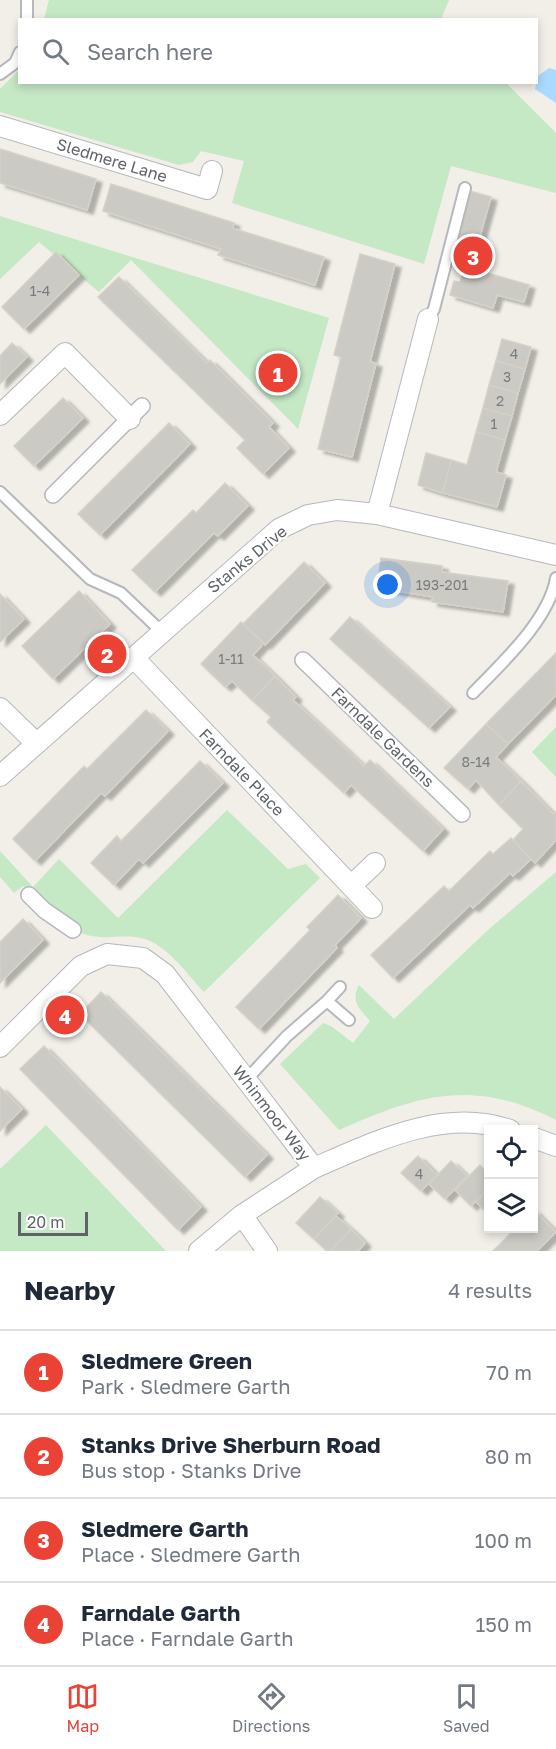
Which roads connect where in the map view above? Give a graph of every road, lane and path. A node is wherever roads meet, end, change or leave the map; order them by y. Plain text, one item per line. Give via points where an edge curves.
1 (27, 0) edge
2 (27, 18) edge
3 (18, 56) edge
4 (0, 74) edge
5 (0, 126) edge
6 (212, 171) dead end
7 (465, 188) dead end
8 (428, 319) joint
9 (136, 412) joint
10 (0, 415) edge
11 (0, 492) edge
12 (53, 495) dead end
13 (377, 514) junction
14 (556, 555) edge
15 (556, 578) edge
16 (162, 632) junction
17 (134, 658) junction
18 (303, 660) dead end
19 (473, 693) dead end
20 (0, 708) edge
21 (36, 743) junction
22 (0, 776) edge
23 (462, 814) dead end
24 (375, 863) dead end
25 (351, 886) junction
26 (29, 895) dead end
27 (372, 908) dead end
28 (73, 930) dead end
29 (340, 987) dead end
30 (327, 1001) junction
31 (349, 1020) dead end
32 (0, 1047) edge
33 (246, 1080) junction
34 (491, 1125) edge
35 (538, 1139) edge
36 (556, 1146) edge
37 (315, 1168) junction
38 (242, 1215) junction
39 (199, 1251) edge
40 (267, 1251) edge

1 - 2 lane
3 - 4 lane
5 - 6 street, Sledmere Lane via 207,189
7 - 8 lane via 434,309
8 - 13 street
9 - 10 street via 65,353
9 - 12 street
11 - 16 lane via 90,579 121,593
13 - 14 street, Stanks Drive
13 - 16 street, Stanks Drive via 337,510 308,515 279,529
15 - 19 lane via 554,593 537,620
16 - 17 street, Stanks Drive
17 - 21 street, Stanks Drive
17 - 25 street, Farndale Place
18 - 23 street, Farndale Gardens
20 - 21 street
21 - 22 street, Stanks Drive
24 - 25 street
25 - 27 street, Farndale Place
26 - 28 street
29 - 30 lane
30 - 31 lane
30 - 33 lane via 287,1035
32 - 33 street, Whinmoor Way via 81,966 108,954 143,958 165,974
33 - 37 street, Whinmoor Way
34 - 37 street, Whinmoor Way via 453,1121 382,1138
35 - 36 street
37 - 38 street
38 - 39 street
38 - 40 street

